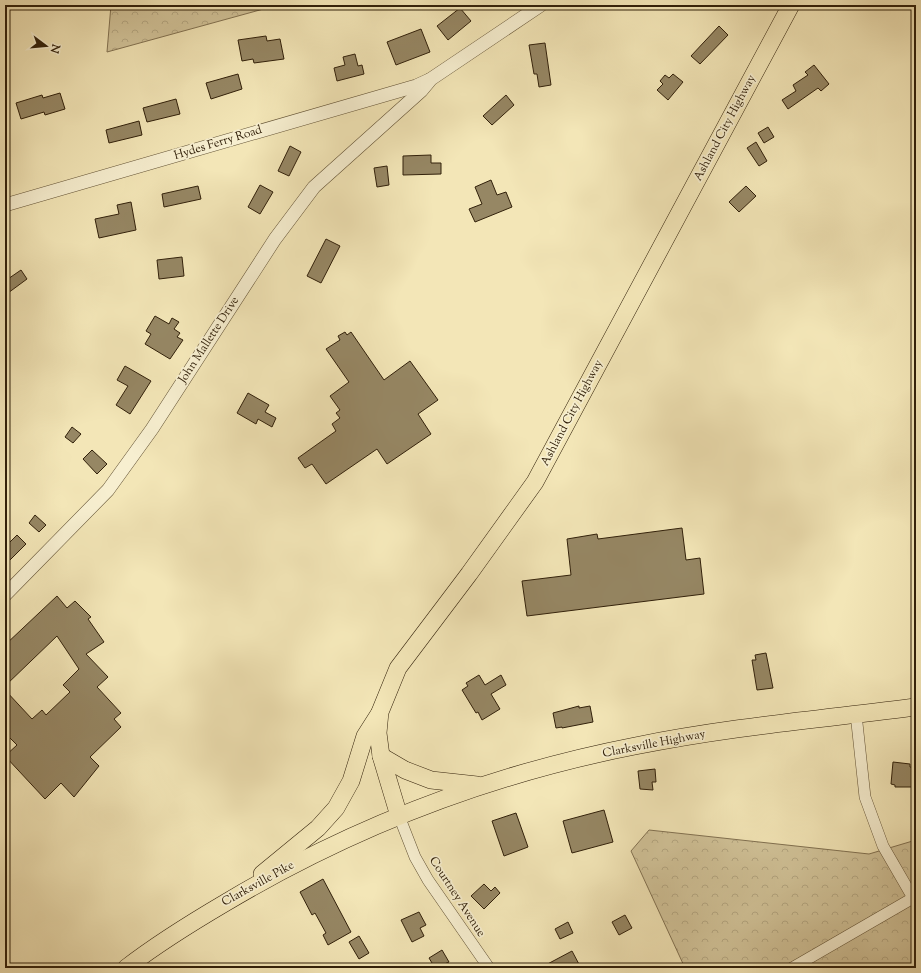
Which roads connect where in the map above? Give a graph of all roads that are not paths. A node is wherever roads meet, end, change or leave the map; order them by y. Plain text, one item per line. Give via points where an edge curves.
1 (541, 5) edge
2 (791, 5) edge
3 (431, 79) junction
4 (5, 205) edge
5 (5, 595) edge
6 (916, 707) edge
7 (380, 712) junction
8 (856, 714) junction
9 (381, 756) junction
10 (483, 786) junction
11 (399, 816) junction
12 (235, 897) junction
13 (915, 901) edge
14 (126, 968) edge
15 (489, 968) edge
16 (792, 968) edge

1 - 3 street
2 - 7 main road, Ashland City Highway via 535,482 398,668
3 - 4 street, Hydes Ferry Road via 416,86
3 - 5 street, John Mallette Drive via 421,91 314,187 275,239 152,429 108,490
6 - 8 main road, Clarksville Highway
7 - 9 main road, Ashland City Highway via 378,733
7 - 12 main road via 365,736 351,781 336,808 318,828
8 - 10 main road, Clarksville Highway via 740,728 636,746 553,765
8 - 13 street via 865,797 883,846
9 - 10 main road via 405,770 431,780
9 - 11 main road, Ashland City Highway
10 - 11 main road, Clarksville Highway
11 - 12 main road, Clarksville Pike via 314,854
11 - 15 street, Courtney Avenue via 415,857 428,880
12 - 14 main road, Clarksville Pike
13 - 16 street

